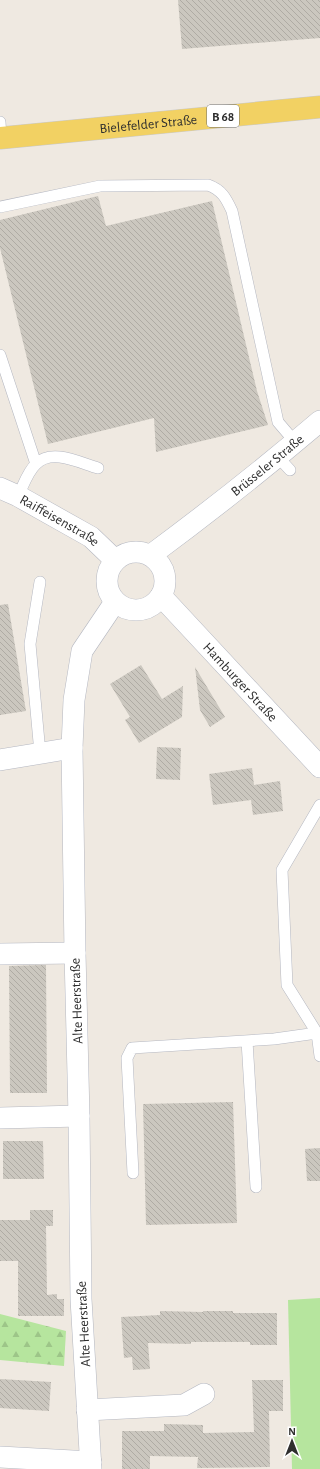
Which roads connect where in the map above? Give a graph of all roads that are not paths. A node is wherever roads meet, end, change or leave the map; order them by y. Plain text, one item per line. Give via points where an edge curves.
1 (320, 107) edge
2 (0, 132) edge
3 (0, 207) edge
4 (0, 355) edge
5 (320, 421) edge
6 (295, 442) junction
7 (36, 464) junction
8 (98, 468) dead end
9 (9, 492) edge
10 (115, 560) junction
11 (156, 561) junction
12 (40, 582) dead end
13 (161, 596) junction
14 (115, 602) junction
15 (72, 748) junction
16 (40, 754) junction
17 (0, 760) edge
18 (320, 767) edge
19 (320, 805) edge
20 (75, 953) junction
21 (0, 954) edge
22 (317, 1033) junction
23 (248, 1041) junction
24 (320, 1056) edge
25 (79, 1116) junction
26 (0, 1118) edge
27 (133, 1173) dead end
28 (256, 1187) dead end
29 (204, 1394) dead end
30 (87, 1410) junction
31 (0, 1457) edge
32 (91, 1466) edge

1 - 2 main road, Bielefelder Straße / B 68
3 - 6 lane via 100,186 208,185 217,188 232,211 278,422
4 - 7 lane
5 - 6 street, Brüsseler Straße
6 - 11 street, Brüsseler Straße via 284,463 213,509
7 - 8 lane via 42,460 59,457
7 - 9 lane
9 - 10 street, Raiffeisenstraße via 91,537
10 - 11 street via 123,554 142,552
10 - 14 street via 107,576 107,586
11 - 13 street via 165,577 165,587
12 - 16 lane via 30,644
13 - 14 street via 156,603 140,610 131,610
13 - 18 street, Hamburger Straße
14 - 15 street, Alte Heerstraße via 82,650 74,700
15 - 16 street
15 - 20 street, Alte Heerstraße
16 - 17 street
19 - 22 lane via 282,870 287,985
20 - 21 street
20 - 25 street, Alte Heerstraße
22 - 23 lane
22 - 24 lane
23 - 27 lane via 132,1048 128,1058
23 - 28 lane
25 - 26 street
25 - 30 street, Alte Heerstraße via 81,1299
29 - 30 street via 184,1405
30 - 32 street, Alte Heerstraße
31 - 32 street

